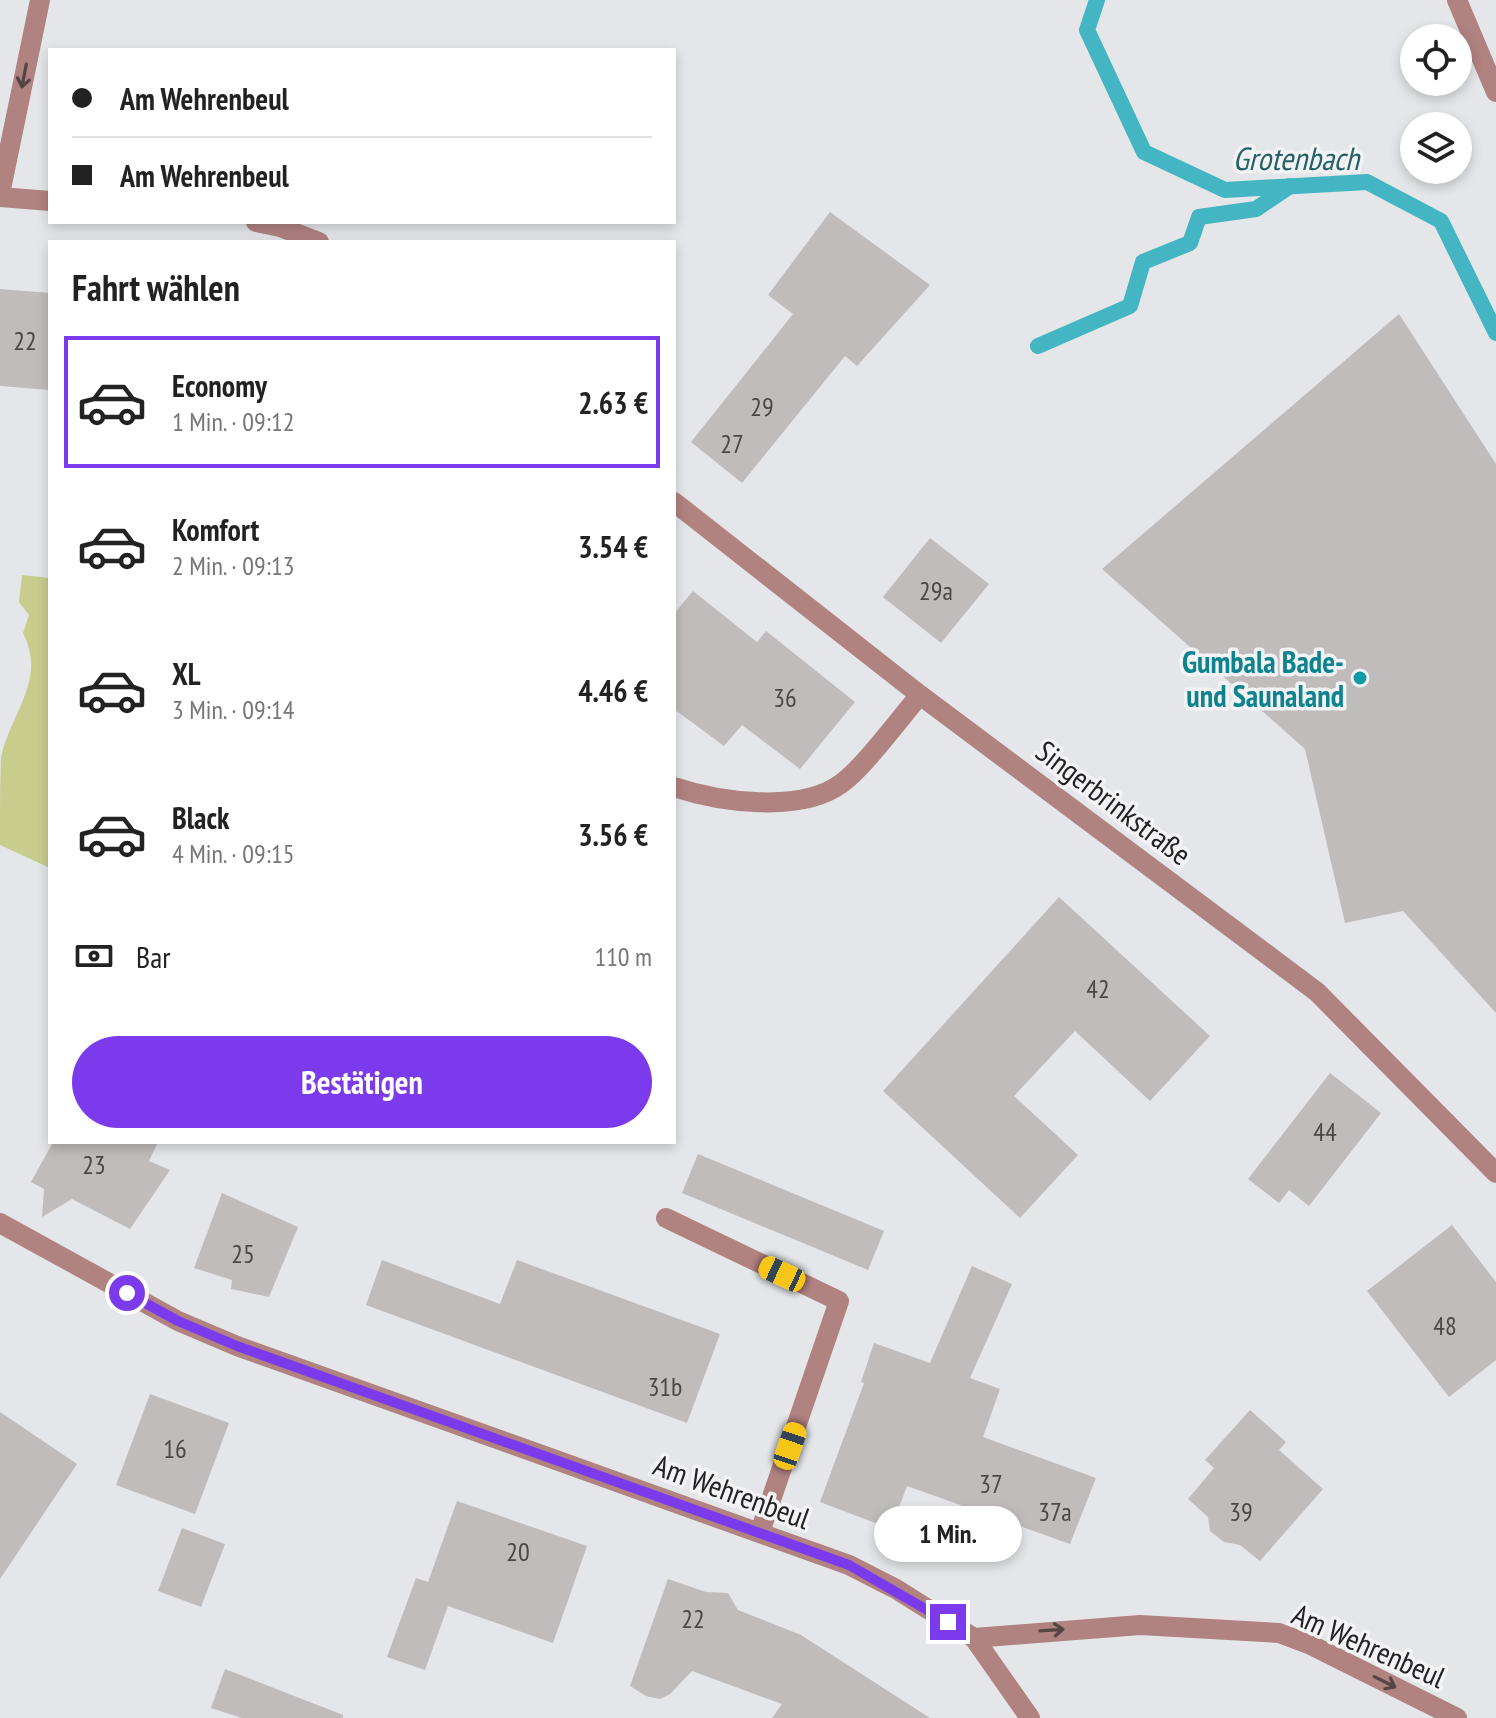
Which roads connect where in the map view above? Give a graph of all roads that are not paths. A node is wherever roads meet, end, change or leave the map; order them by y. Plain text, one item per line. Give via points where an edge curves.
1 (40, 0) edge
2 (1457, 0) edge
3 (1496, 92) edge
4 (0, 196) edge
5 (48, 201) edge
6 (266, 224) edge
7 (314, 240) edge
8 (676, 504) edge
9 (920, 695) junction
10 (676, 788) edge
11 (1496, 1173) edge
12 (666, 1218) dead end
13 (0, 1223) edge
14 (760, 1532) junction
15 (974, 1638) junction
16 (1030, 1718) edge
17 (1457, 1718) edge

1 -> 4 street
2 - 3 street
4 - 5 street
6 - 7 street
8 - 9 street, Singerbrinkstraße
9 - 10 street via 842,784 786,804 705,797
9 - 11 street, Singerbrinkstraße via 1317,992
12 - 14 street via 839,1301
13 - 14 street, Am Wehrenbeul via 178,1321 237,1346
14 - 15 street, Am Wehrenbeul via 849,1565
15 - 16 street
15 -> 17 street, Am Wehrenbeul via 1140,1625 1279,1633

